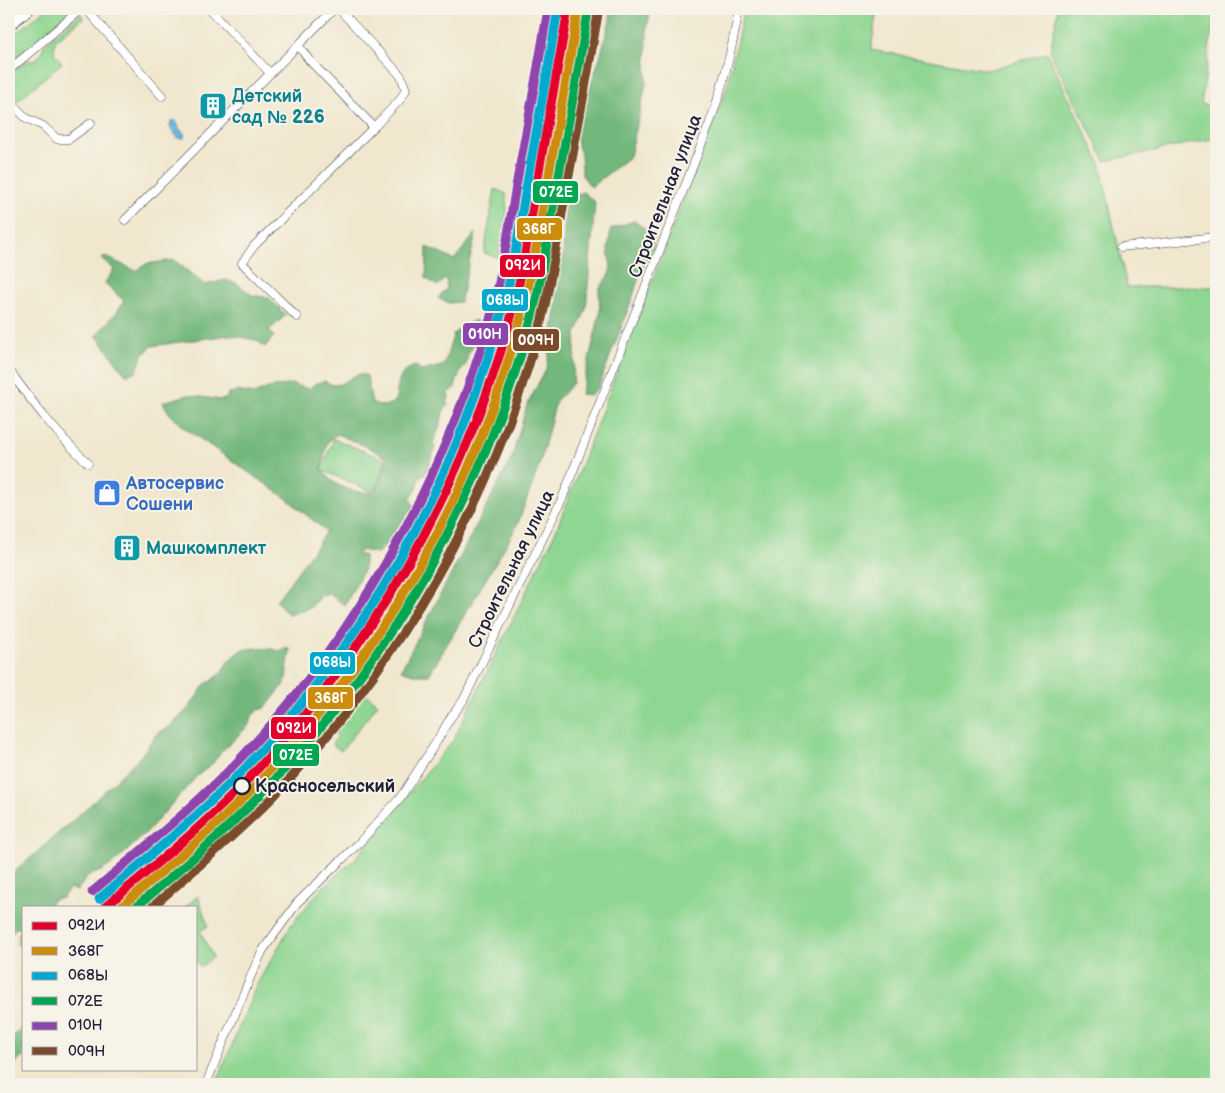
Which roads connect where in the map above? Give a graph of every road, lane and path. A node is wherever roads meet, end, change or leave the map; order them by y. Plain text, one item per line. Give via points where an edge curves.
1 (28, 9) edge
2 (81, 9) edge
3 (86, 9) edge
4 (210, 9) edge
5 (334, 9) edge
6 (339, 9) edge
7 (739, 9) edge
8 (9, 24) edge
9 (298, 44) junction
10 (9, 70) edge
11 (270, 73) junction
12 (162, 96) dead end
13 (9, 100) edge
14 (91, 123) dead end
15 (374, 127) junction
16 (125, 220) dead end
17 (1216, 237) edge
18 (1121, 247) dead end
19 (298, 316) dead end
20 (9, 370) edge
21 (88, 463) dead end
22 (206, 1084) edge

1 - 8 main road
2 - 10 street
3 - 12 street
4 - 11 street
5 - 9 street
6 - 15 street via 401,76 406,90
7 - 22 street, Строительная улица via 722,91 710,125 562,499 511,606 463,701 400,798 297,903 263,950
9 - 11 street
9 - 15 street via 309,60
11 - 16 street
13 - 14 street via 26,118 43,126 57,139 69,139
15 - 19 street via 254,246 242,263
17 - 18 street
20 - 21 street via 43,416

